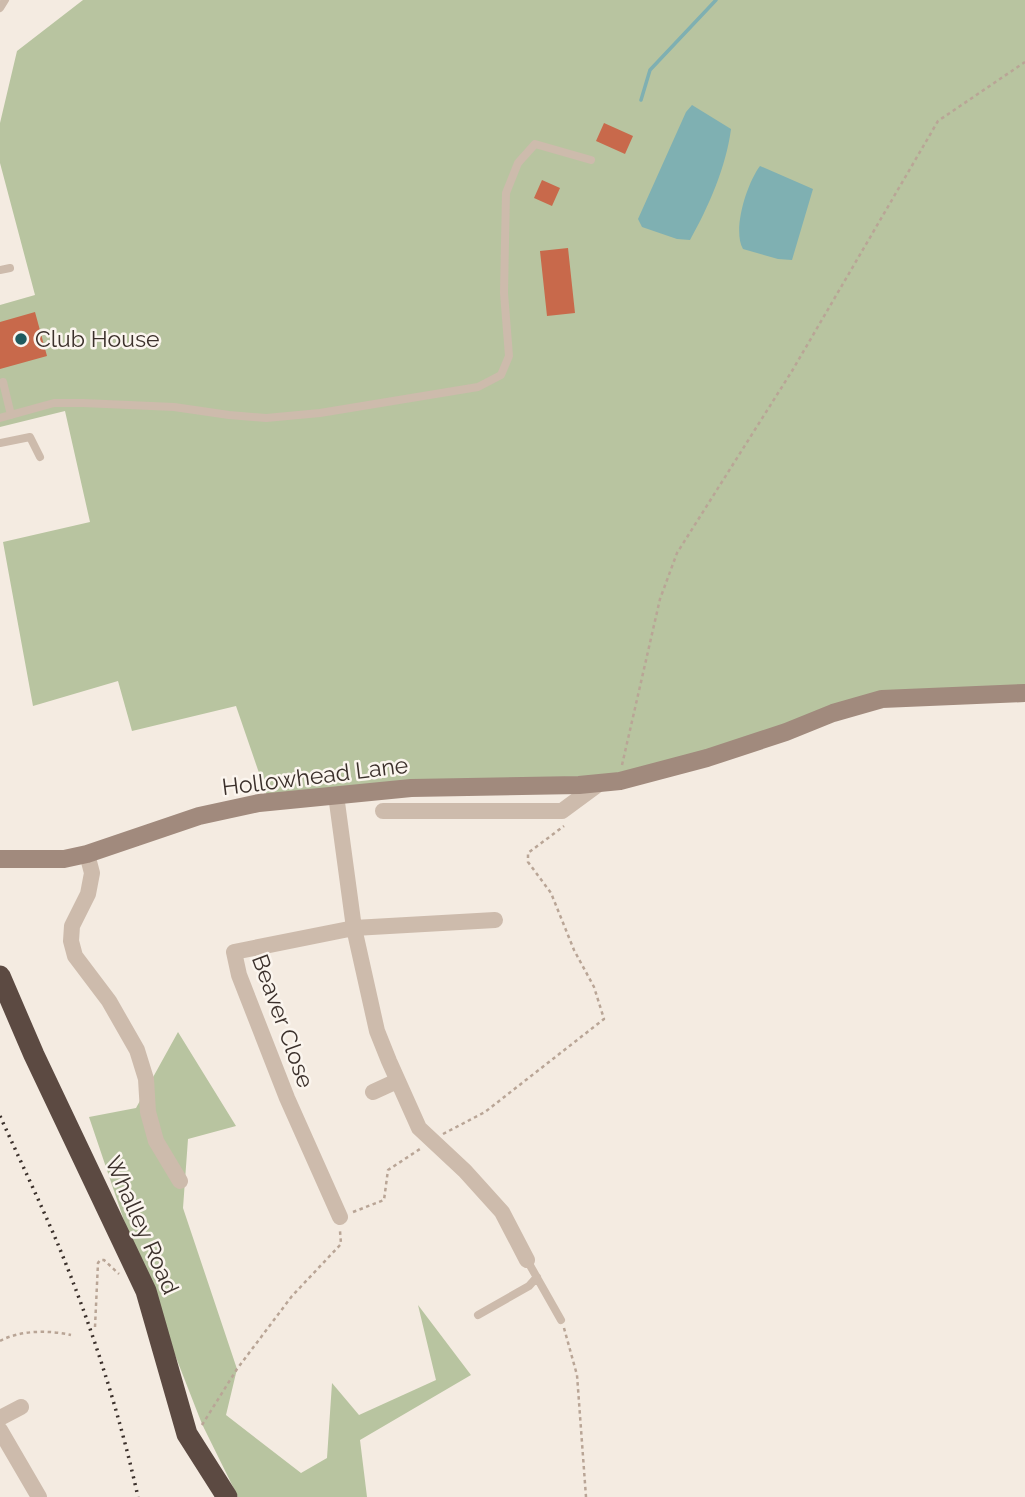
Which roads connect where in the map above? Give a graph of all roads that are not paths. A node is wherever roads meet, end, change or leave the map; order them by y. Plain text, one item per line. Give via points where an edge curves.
1 (5, 0) edge
2 (0, 8) edge
3 (591, 160) dead end
4 (10, 268) dead end
5 (0, 270) edge
6 (3, 383) dead end
7 (11, 415) junction
8 (0, 418) edge
9 (0, 443) edge
10 (40, 457) dead end
11 (1025, 693) edge
12 (600, 783) junction
13 (336, 795) junction
14 (383, 811) dead end
15 (87, 853) junction
16 (0, 859) edge
17 (495, 920) dead end
18 (354, 928) junction
19 (0, 976) edge
20 (397, 1081) junction
21 (373, 1092) dead end
22 (180, 1181) dead end
23 (340, 1217) road end
24 (527, 1260) joint
25 (537, 1277) junction
26 (478, 1315) dead end
27 (561, 1320) road end
28 (21, 1407) dead end
29 (0, 1419) edge
30 (0, 1430) edge
31 (39, 1497) edge
32 (227, 1497) edge

1 - 2 lane
3 - 7 lane via 535,144 518,163 506,193 504,293 509,356 501,375 478,387 266,418 83,403 54,403
4 - 5 lane
6 - 7 lane
7 - 8 lane
9 - 10 lane via 30,437
11 - 12 street, Hollowhead Lane via 882,699 707,758
12 - 13 street, Hollowhead Lane via 411,788
12 - 14 street, Hollowhead Lane via 562,811
13 - 15 street, Hollowhead Lane via 259,803 199,816
13 - 18 street
15 - 16 street, Hollowhead Lane via 64,859
15 - 22 street via 92,873 88,894 72,926 75,956 109,1001 137,1050 156,1141
17 - 18 street
18 - 20 street via 377,1031
18 - 23 street, Beaver Close via 234,952 282,1085
19 - 32 highway, Whalley Road via 146,1291 187,1434
20 - 21 street
20 - 24 street via 418,1128 502,1212 512,1247
24 - 25 lane
25 - 26 lane
25 - 27 lane
28 - 29 street
30 - 31 street

